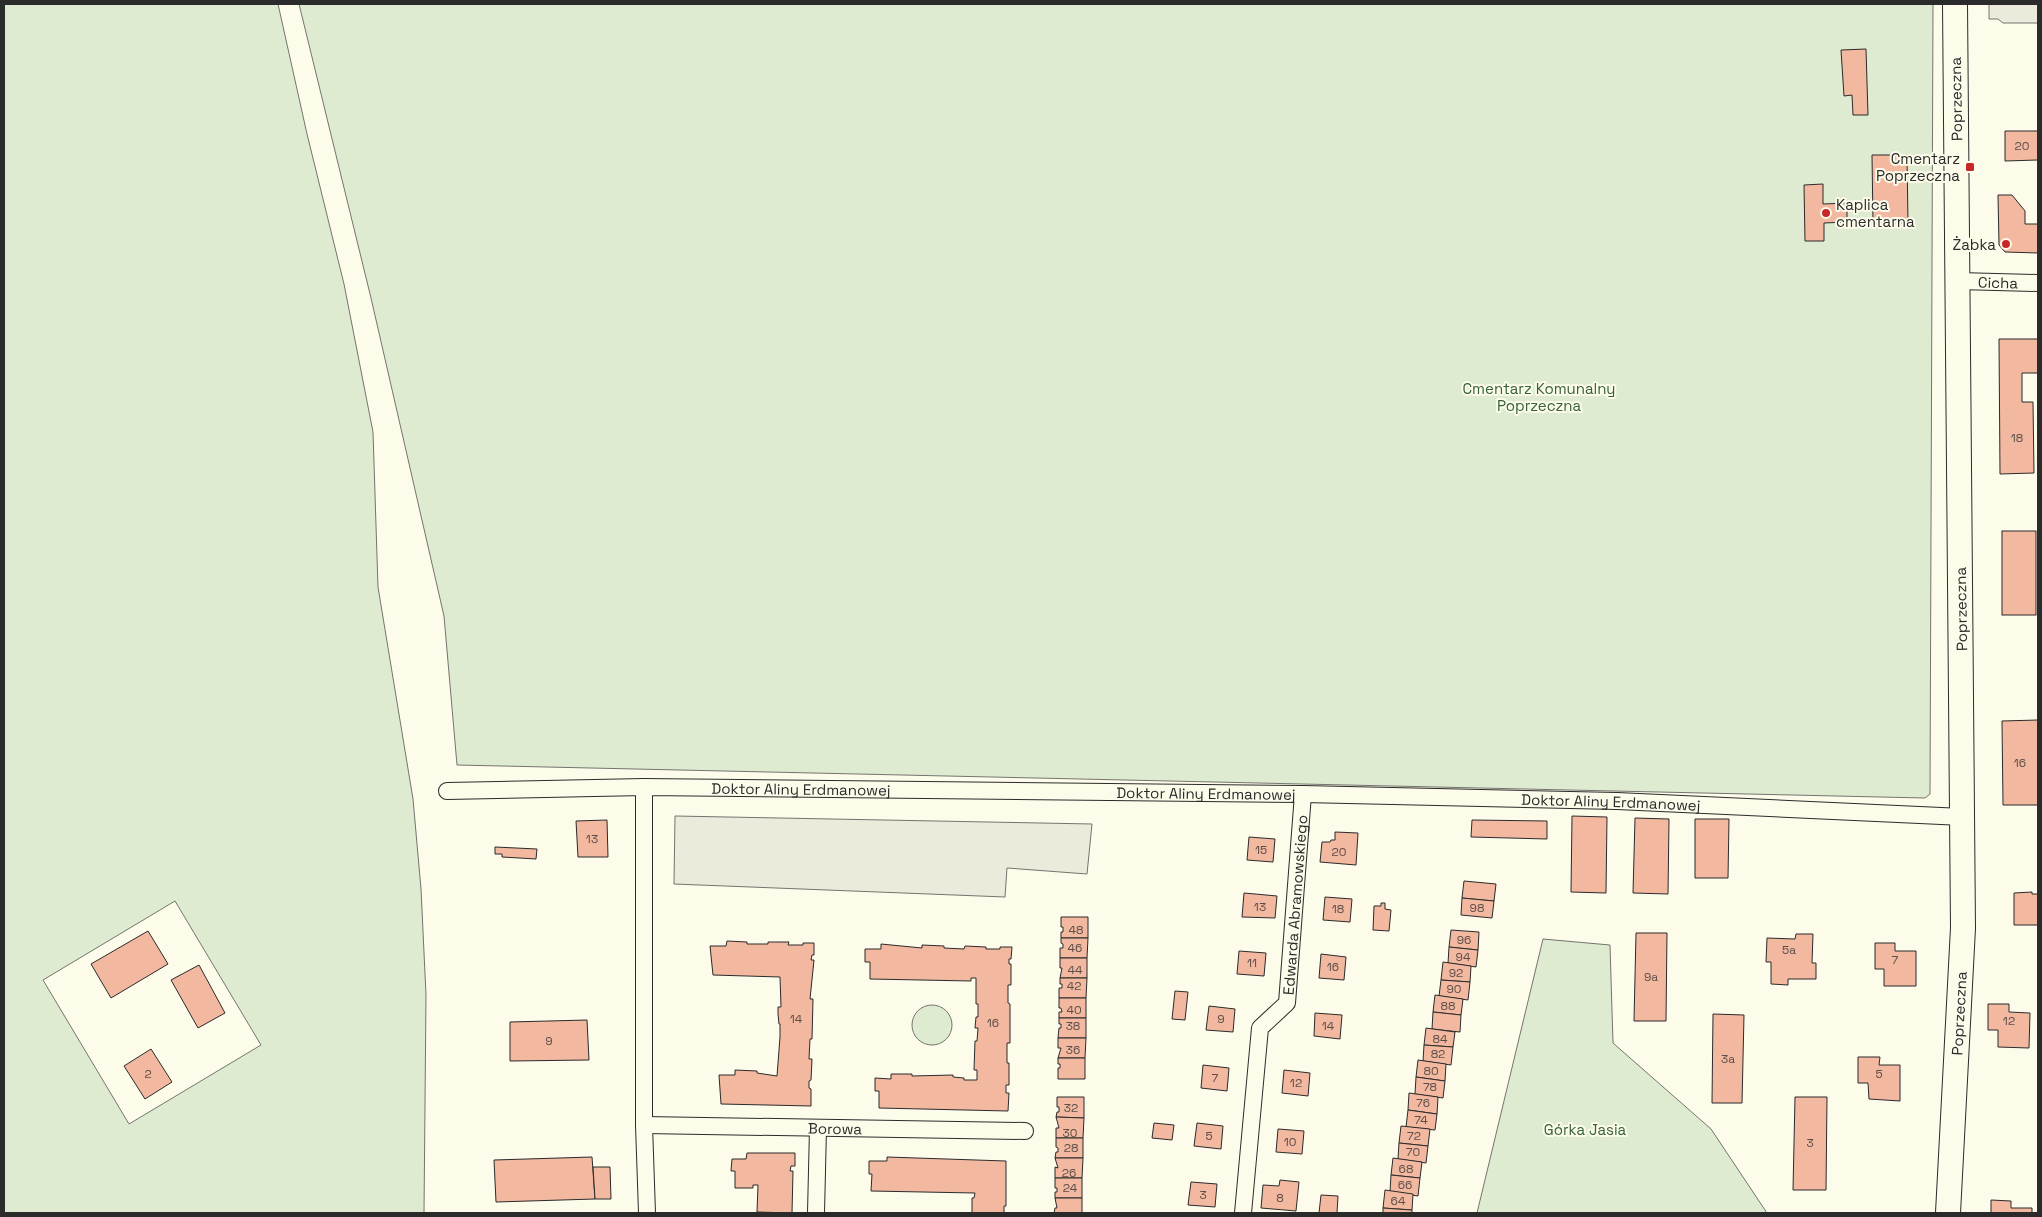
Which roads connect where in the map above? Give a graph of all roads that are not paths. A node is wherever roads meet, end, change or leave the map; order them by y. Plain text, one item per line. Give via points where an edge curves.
1 (1955, 4) edge
2 (1958, 282) junction
3 (2038, 283) edge
4 (644, 787) junction
5 (447, 791) dead end
6 (1303, 794) junction
7 (1963, 817) junction
8 (644, 1125) junction
9 (818, 1128) junction
10 (1025, 1131) dead end
11 (647, 1213) edge
12 (816, 1213) edge
13 (1243, 1213) edge
14 (1948, 1213) edge

1 - 2 street, Poprzeczna
2 - 3 street, Cicha
2 - 7 street, Poprzeczna
4 - 5 street, Doktor Aliny Erdmanowej
4 - 6 street, Doktor Aliny Erdmanowej
4 - 8 street
6 - 7 street, Doktor Aliny Erdmanowej via 1617,802
6 - 13 street, Edwarda Abramowskiego via 1287,1003 1260,1028
7 - 14 street, Poprzeczna via 1963,928
8 - 9 street, Borowa
8 - 11 street
9 - 10 street, Borowa
9 - 12 street

